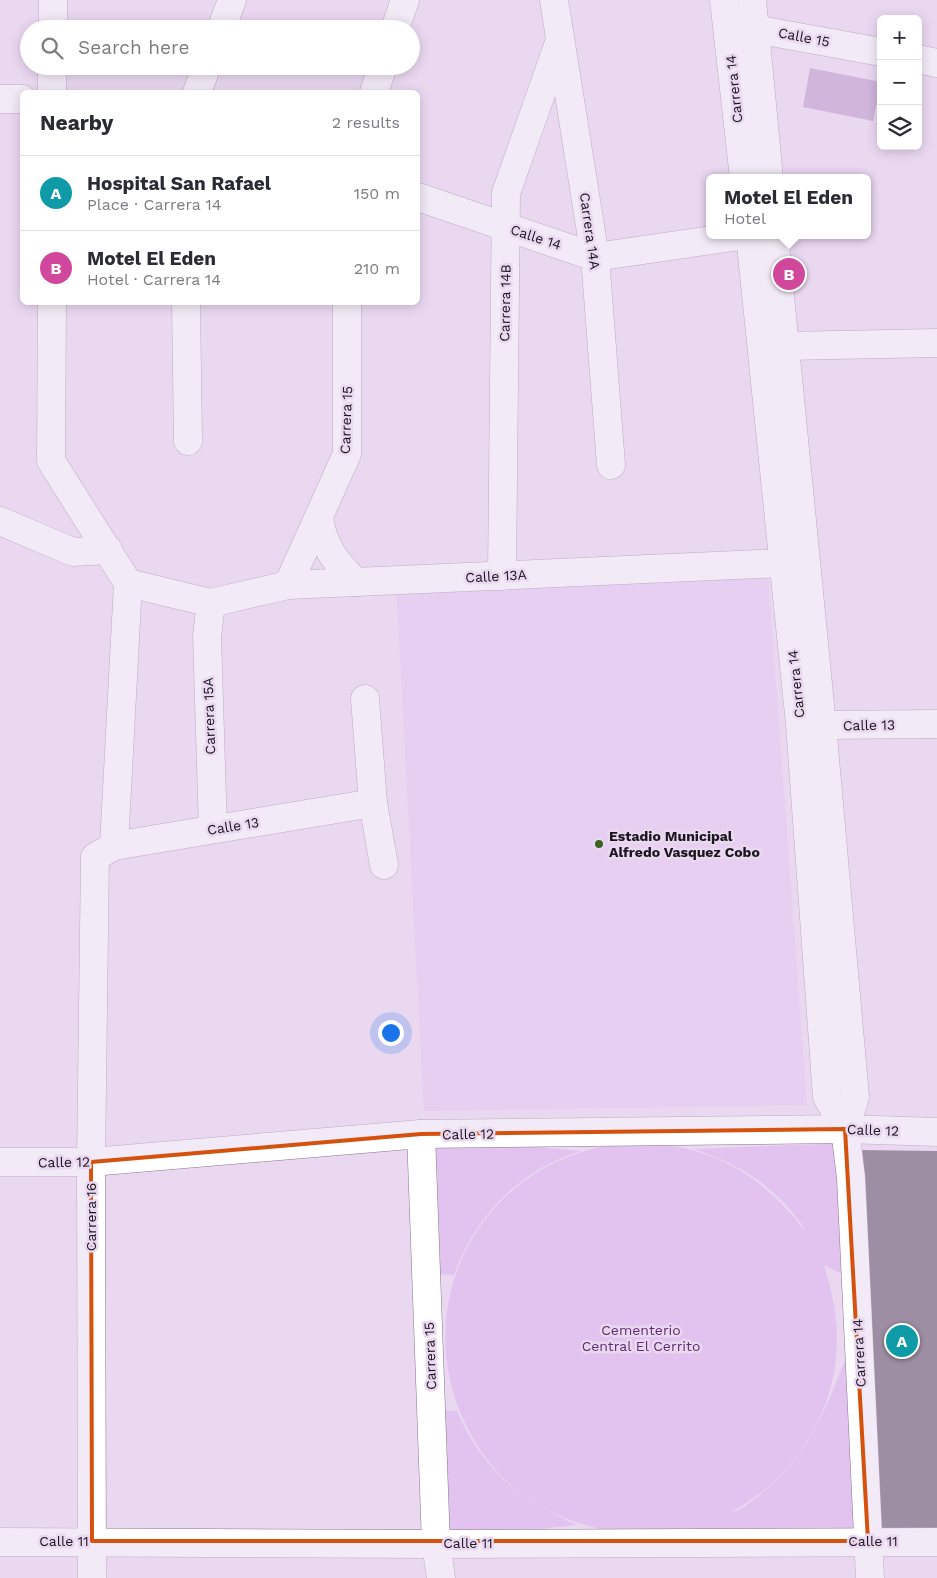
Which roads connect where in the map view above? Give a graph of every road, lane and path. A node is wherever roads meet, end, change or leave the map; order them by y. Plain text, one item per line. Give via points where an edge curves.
1 (53, 0) edge
2 (232, 0) edge
3 (404, 0) edge
4 (554, 0) edge
5 (752, 0) edge
6 (726, 12) edge
7 (52, 20) edge
8 (224, 20) edge
9 (398, 20) edge
10 (755, 28) junction
11 (560, 40) junction
12 (877, 51) edge
13 (922, 60) edge
14 (937, 63) edge
15 (52, 75) edge
16 (204, 75) edge
17 (380, 75) edge
18 (52, 90) edge
19 (198, 90) edge
20 (375, 90) edge
21 (0, 99) edge
22 (20, 99) edge
23 (744, 174) edge
24 (769, 174) edge
25 (420, 198) edge
26 (506, 227) junction
27 (719, 239) edge
28 (751, 239) edge
29 (774, 239) edge
30 (595, 257) junction
31 (52, 305) edge
32 (186, 305) edge
33 (347, 305) edge
34 (937, 343) edge
35 (773, 345) junction
36 (188, 441) dead end
37 (611, 465) dead end
38 (319, 518) junction
39 (0, 521) edge
40 (108, 550) junction
41 (783, 563) junction
42 (502, 576) junction
43 (356, 582) junction
44 (128, 583) junction
45 (288, 586) junction
46 (211, 603) junction
47 (365, 699) dead end
48 (811, 724) junction
49 (937, 724) edge
50 (373, 803) junction
51 (213, 829) junction
52 (105, 851) junction
53 (384, 865) dead end
54 (845, 1129) junction
55 (937, 1132) edge
56 (421, 1134) junction
57 (0, 1162) edge
58 (91, 1162) junction
59 (92, 1541) junction
60 (868, 1541) junction
61 (0, 1542) edge
62 (937, 1542) edge
63 (436, 1544) junction
64 (92, 1578) edge
65 (441, 1578) edge
66 (870, 1578) edge

1 - 7 street
2 - 8 street
3 - 9 street
4 - 11 street, Carrera 14A
5 - 10 street, Carrera 14
6 - 10 street, Calle 15
6 - 23 street, Carrera 14
10 - 12 street, Calle 15
10 - 24 street, Carrera 14
11 - 26 street, Carrera 14B via 506,193
11 - 30 street, Carrera 14A
13 - 14 street
15 - 18 street
16 - 19 street
17 - 20 street
21 - 22 street
25 - 26 street, Calle 14
26 - 30 street, Calle 14
26 - 42 street, Carrera 14B
27 - 30 street, Calle 14
28 - 35 street, Carrera 14
29 - 35 street, Carrera 14
30 - 37 street, Carrera 14A
31 - 40 street via 51,461
32 - 36 street
33 - 38 street, Carrera 15 via 347,454
34 - 35 street
35 - 41 street, Carrera 14
35 - 48 street, Carrera 14
38 - 43 street via 325,544
38 - 45 street, Carrera 15
39 - 40 street via 73,552
40 - 44 street
41 - 42 street, Calle 13A
41 - 48 street, Carrera 14
42 - 43 street, Calle 13A
43 - 45 street, Calle 13A
44 - 46 street
44 - 52 street, Carrera 16
45 - 46 street, Calle 13A
46 - 51 street, Carrera 15A via 207,636
47 - 50 street
48 - 49 street, Calle 13
48 - 54 street, Carrera 14 via 827,1097
50 - 51 street, Calle 13
50 - 53 street
51 - 52 street, Calle 13
52 - 58 street, Carrera 16
54 - 55 street, Calle 12
54 - 56 street, Calle 12
54 - 60 street, Carrera 14 via 851,1178
56 - 58 street, Calle 12
56 - 63 street, Carrera 15
57 - 58 street, Calle 12
58 - 59 street, Carrera 16
59 - 61 street, Calle 11
59 - 63 street, Calle 11
59 - 64 street, Carrera 16
60 - 62 street, Calle 11
60 - 63 street, Calle 11
60 - 66 street, Carrera 14
63 - 65 street, Carrera 15

